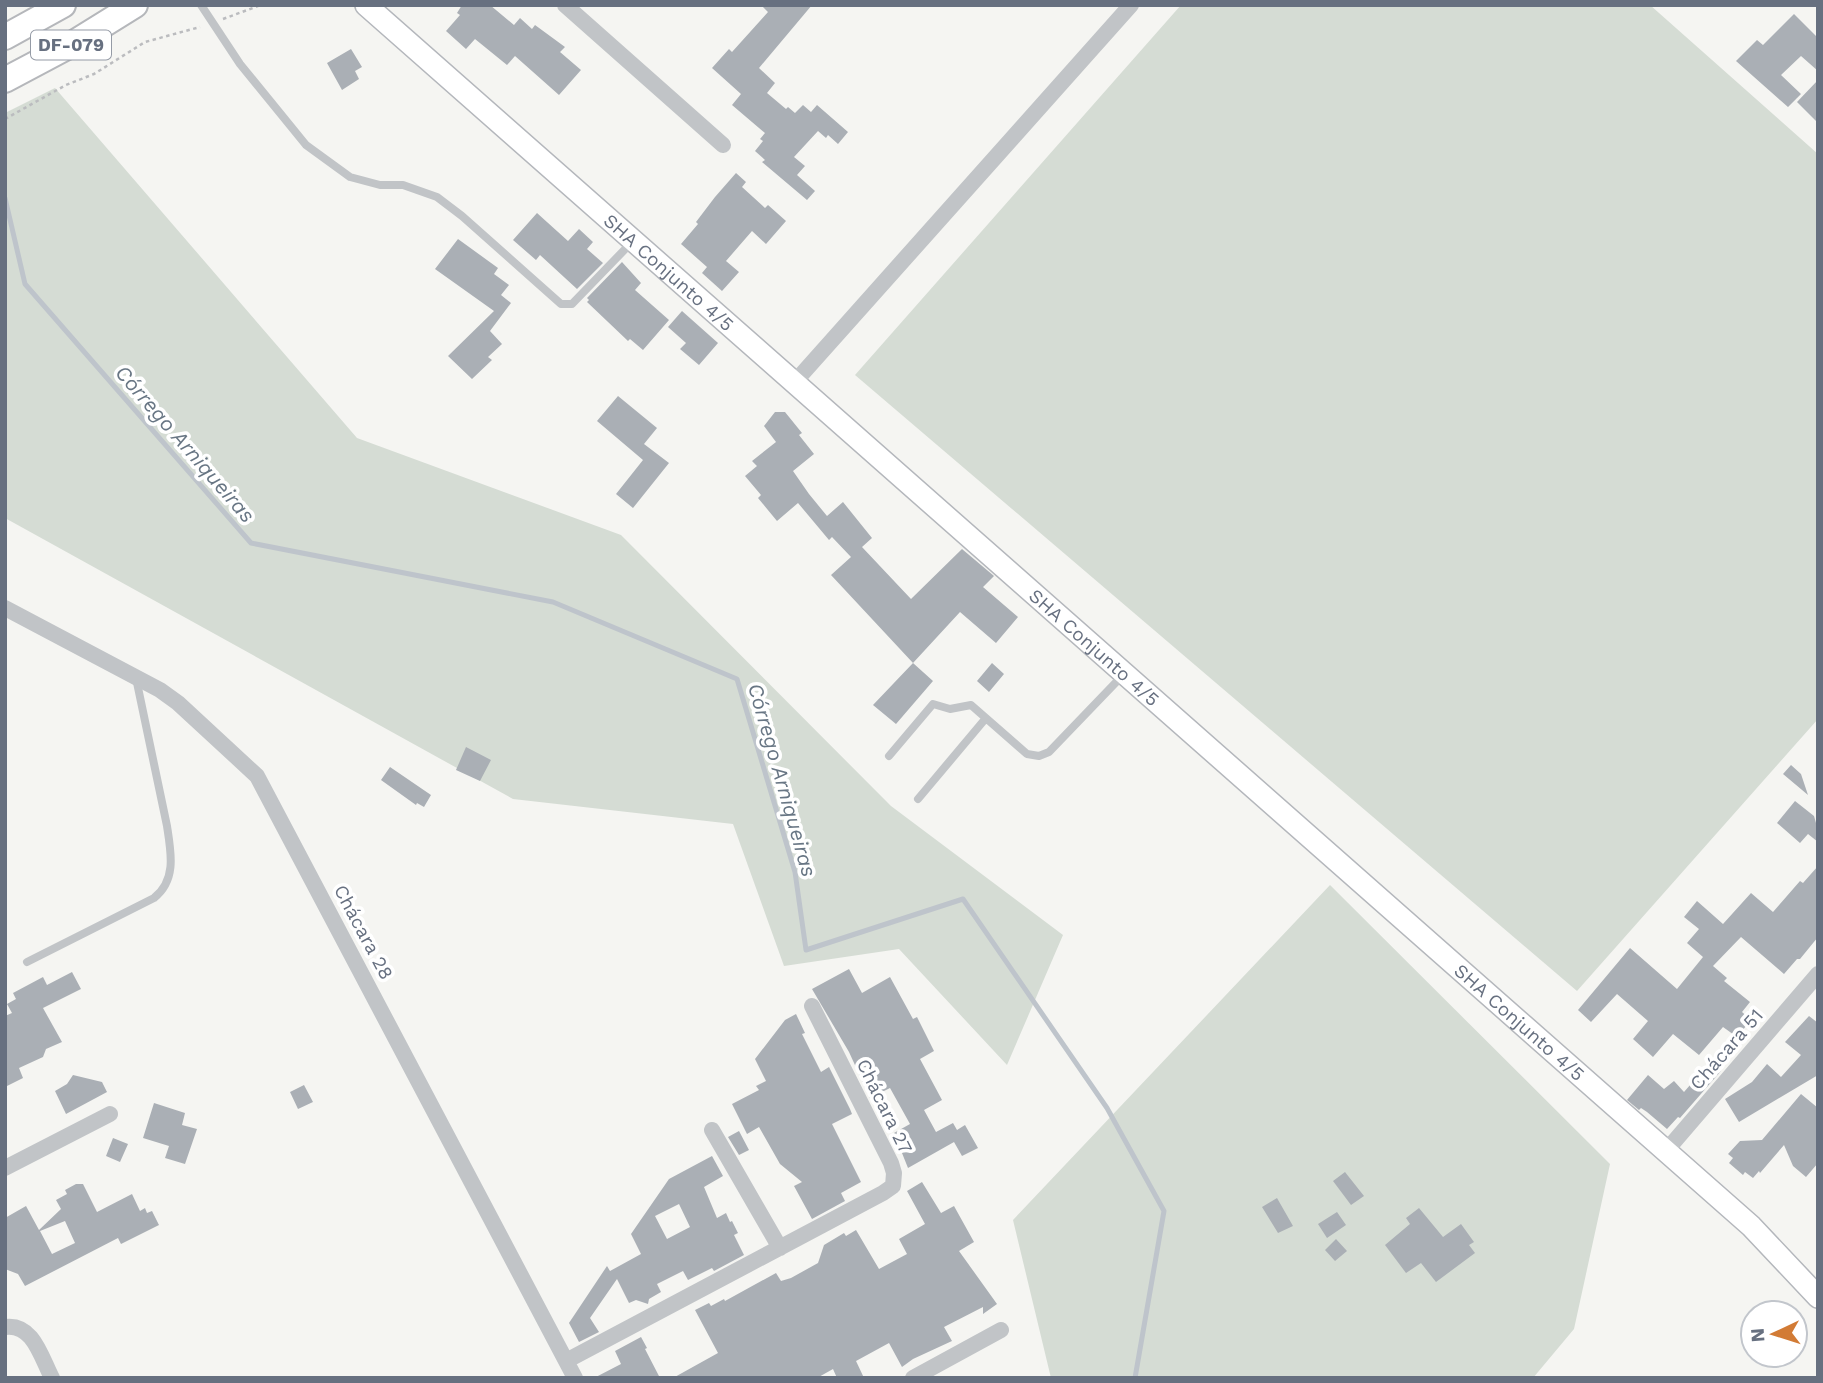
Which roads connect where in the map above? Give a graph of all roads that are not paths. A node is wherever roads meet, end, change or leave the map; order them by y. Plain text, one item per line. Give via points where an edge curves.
1 (62, 5) edge
2 (135, 5) edge
3 (201, 5) edge
4 (366, 5) edge
5 (565, 5) edge
6 (1132, 5) edge
7 (5, 37) edge
8 (5, 80) edge
9 (723, 145) dead end
10 (632, 242) junction
11 (793, 384) junction
12 (5, 608) edge
13 (1123, 675) junction
14 (136, 677) junction
15 (986, 718) junction
16 (889, 755) dead end
17 (918, 799) dead end
18 (27, 962) dead end
19 (1818, 974) edge
20 (812, 1006) dead end
21 (110, 1114) dead end
22 (712, 1130) dead end
23 (1666, 1151) junction
24 (5, 1168) edge
25 (780, 1248) junction
26 (1818, 1297) edge
27 (5, 1327) edge
28 (1001, 1330) dead end
29 (566, 1361) junction
30 (52, 1378) edge
31 (575, 1378) edge
32 (913, 1378) edge

1 - 7 main road, DF-079
2 - 8 main road, DF-079
3 - 10 lane via 240,64 306,145 350,177 403,185 437,197 561,304 572,304
4 - 10 street, SHA Conjunto 4/5
5 - 9 street
6 - 11 street
10 - 11 street, SHA Conjunto 4/5
11 - 13 street, SHA Conjunto 4/5
12 - 14 street, Chácara 28
13 - 15 lane via 1049,752 1039,756 1027,754
13 - 23 street, SHA Conjunto 4/5
14 - 18 lane via 171,850 169,881 154,898
14 - 29 street, Chácara 28 via 178,704 257,776
15 - 16 lane via 971,705 950,709 933,705
15 - 17 lane
19 - 23 street, Chácara 51
20 - 25 street, Chácara 27 via 891,1163 894,1180 883,1194
21 - 24 street
22 - 25 street
23 - 26 street, SHA Conjunto 4/5 via 1758,1233
25 - 29 street, Chácara 27
27 - 30 street via 25,1331
28 - 32 street
29 - 31 street, Chácara 28

